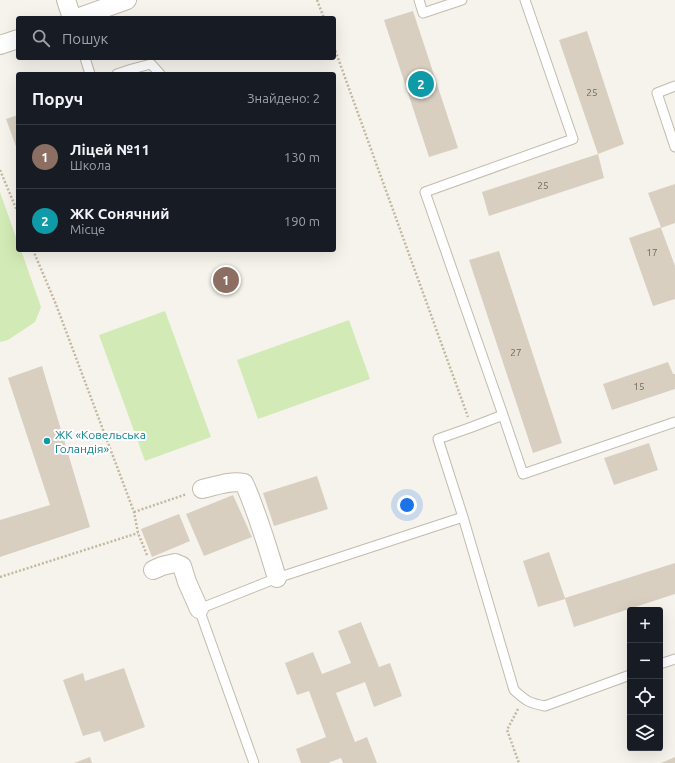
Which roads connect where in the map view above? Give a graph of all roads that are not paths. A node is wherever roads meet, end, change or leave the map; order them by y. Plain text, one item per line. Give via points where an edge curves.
1 (66, 0) edge
2 (127, 0) edge
3 (419, 0) edge
4 (462, 0) edge
5 (525, 0) edge
6 (71, 16) edge
7 (83, 16) edge
8 (16, 40) edge
9 (0, 45) edge
10 (86, 60) edge
11 (89, 72) edge
12 (123, 72) edge
13 (158, 72) edge
14 (675, 86) edge
15 (675, 147) edge
16 (503, 414) junction
17 (675, 422) edge
18 (202, 489) road end
19 (463, 517) junction
20 (153, 570) road end
21 (277, 578) junction
22 (198, 609) junction
23 (675, 659) edge
24 (663, 663) edge
25 (627, 676) edge
26 (254, 763) edge

1 - 6 street
2 - 7 street
3 - 4 lane via 423,13
5 - 16 lane via 573,139 426,192
8 - 9 street
10 - 11 lane
12 - 13 lane via 151,64
14 - 15 lane via 657,92
16 - 17 lane via 523,474
16 - 19 lane via 438,439
18 - 21 street via 227,483 244,484 262,529
19 - 21 lane
19 - 25 lane via 514,690 533,704 545,706
20 - 22 street via 175,563 182,566
21 - 22 lane
22 - 26 lane
23 - 24 lane

